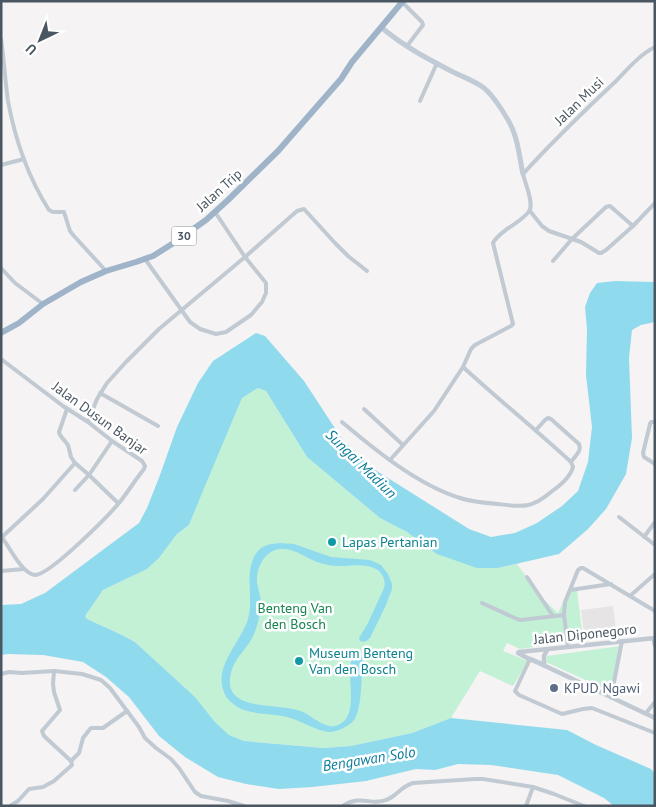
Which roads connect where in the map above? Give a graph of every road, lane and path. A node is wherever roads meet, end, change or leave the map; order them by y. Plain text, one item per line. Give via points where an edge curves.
1 (403, 2) edge
2 (382, 27) junction
3 (1, 39) edge
4 (407, 46) junction
5 (655, 47) edge
6 (437, 63) junction
7 (420, 101) dead end
8 (24, 159) junction
9 (1, 165) edge
10 (523, 174) junction
11 (655, 202) edge
12 (530, 211) junction
13 (215, 212) junction
14 (632, 226) junction
15 (572, 239) junction
16 (245, 257) junction
17 (145, 259) junction
18 (553, 261) dead end
19 (1, 268) edge
20 (106, 271) junction
21 (367, 271) dead end
22 (43, 304) junction
23 (181, 311) junction
24 (2, 334) edge
25 (1, 359) edge
26 (463, 367) junction
27 (100, 393) junction
28 (67, 409) junction
29 (364, 409) dead end
30 (88, 422) junction
31 (342, 422) dead end
32 (655, 422) edge
33 (158, 426) dead end
34 (536, 430) junction
35 (112, 441) junction
36 (402, 445) junction
37 (390, 460) junction
38 (571, 462) junction
39 (75, 463) junction
40 (655, 464) edge
41 (89, 475) junction
42 (75, 490) dead end
43 (118, 504) junction
44 (619, 517) dead end
45 (655, 522) edge
46 (2, 536) edge
47 (644, 536) junction
48 (655, 545) edge
49 (24, 569) junction
50 (1, 571) edge
51 (655, 574) edge
52 (527, 577) dead end
53 (611, 584) junction
54 (570, 590) junction
55 (630, 596) junction
56 (482, 603) dead end
57 (655, 611) edge
58 (564, 615) junction
59 (553, 616) junction
60 (654, 638) edge
61 (622, 641) junction
62 (655, 646) edge
63 (568, 647) junction
64 (547, 650) junction
65 (530, 659) junction
66 (544, 664) junction
67 (54, 672) junction
68 (1, 674) edge
69 (611, 697) junction
70 (655, 702) edge
71 (127, 711) junction
72 (646, 714) junction
73 (655, 718) edge
74 (655, 733) edge
75 (71, 761) junction
76 (533, 788) junction
77 (10, 806) edge
78 (244, 806) edge
79 (343, 806) edge
80 (526, 806) edge
81 (584, 806) edge

1 - 2 highway, Jalan Trip / 30
1 - 4 street via 423,25
2 - 4 main road
2 - 13 highway, Jalan Trip / 30 via 278,150
3 - 8 street via 11,116
4 - 6 main road
5 - 10 street, Jalan Musi via 604,92
6 - 7 street
6 - 10 main road via 484,88 494,99 515,134
8 - 9 street
8 - 20 street via 49,210 64,212 74,236
10 - 12 street
11 - 14 street
12 - 15 street via 549,231
12 - 26 street via 493,243 513,324 475,345
13 - 16 street
13 - 17 highway, Jalan Trip / 30 via 172,244
14 - 15 street via 601,253
14 - 15 street via 608,206
15 - 18 street
16 - 21 street via 297,211 304,209 341,250
16 - 23 street
16 - 23 street via 266,283 262,302 251,315 226,332 216,334 193,325
17 - 20 highway, Jalan Trip / 30
17 - 23 street
19 - 22 street
20 - 22 highway, Jalan Trip / 30
22 - 24 highway, Jalan Trip / 30
23 - 27 street via 126,362
25 - 28 street, Jalan Dusun Banjar
26 - 34 street
26 - 36 street via 434,411
27 - 30 street
27 - 33 street
28 - 30 street, Jalan Dusun Banjar
28 - 39 street via 60,434
29 - 36 street
30 - 35 street, Jalan Dusun Banjar
31 - 37 street
32 - 40 street via 650,424 643,453
34 - 38 street
34 - 38 street via 545,420 552,419 580,444 580,451
35 - 41 street
35 - 43 street, Jalan Dusun Banjar via 145,466
36 - 37 street
37 - 38 street via 459,498 523,507 545,498 559,485 572,470
39 - 41 street
39 - 46 street via 43,499
41 - 42 street
41 - 43 street
43 - 49 street, Jalan Dusun Banjar via 52,567 36,575
44 - 47 street
45 - 47 street
46 - 49 street
47 - 48 street
49 - 50 street, Jalan Dusun Banjar
51 - 55 street
52 - 59 street
53 - 54 street
53 - 54 street via 582,568 578,570
53 - 55 street
54 - 58 street
55 - 57 street
56 - 59 street via 517,619
58 - 59 street
58 - 63 street
60 - 61 street, Jalan Diponegoro
60 - 62 street
61 - 63 street, Jalan Diponegoro
61 - 69 street
63 - 64 street, Jalan Diponegoro
64 - 65 street, Jalan Diponegoro via 518,653
64 - 66 street
65 - 66 main road
65 - 74 street via 515,690 517,694 559,713 592,708
66 - 69 street
67 - 68 street
67 - 71 street via 82,674 101,680
67 - 75 street via 54,692 60,710 42,732
69 - 72 street
70 - 72 street
71 - 75 street via 104,728 91,728 83,738 79,753
71 - 78 street via 145,738 180,768 195,792
72 - 73 street
75 - 77 street via 70,767 54,781 28,789
76 - 79 street via 475,779 428,782 406,785 385,801 353,800
76 - 80 street
76 - 81 street

